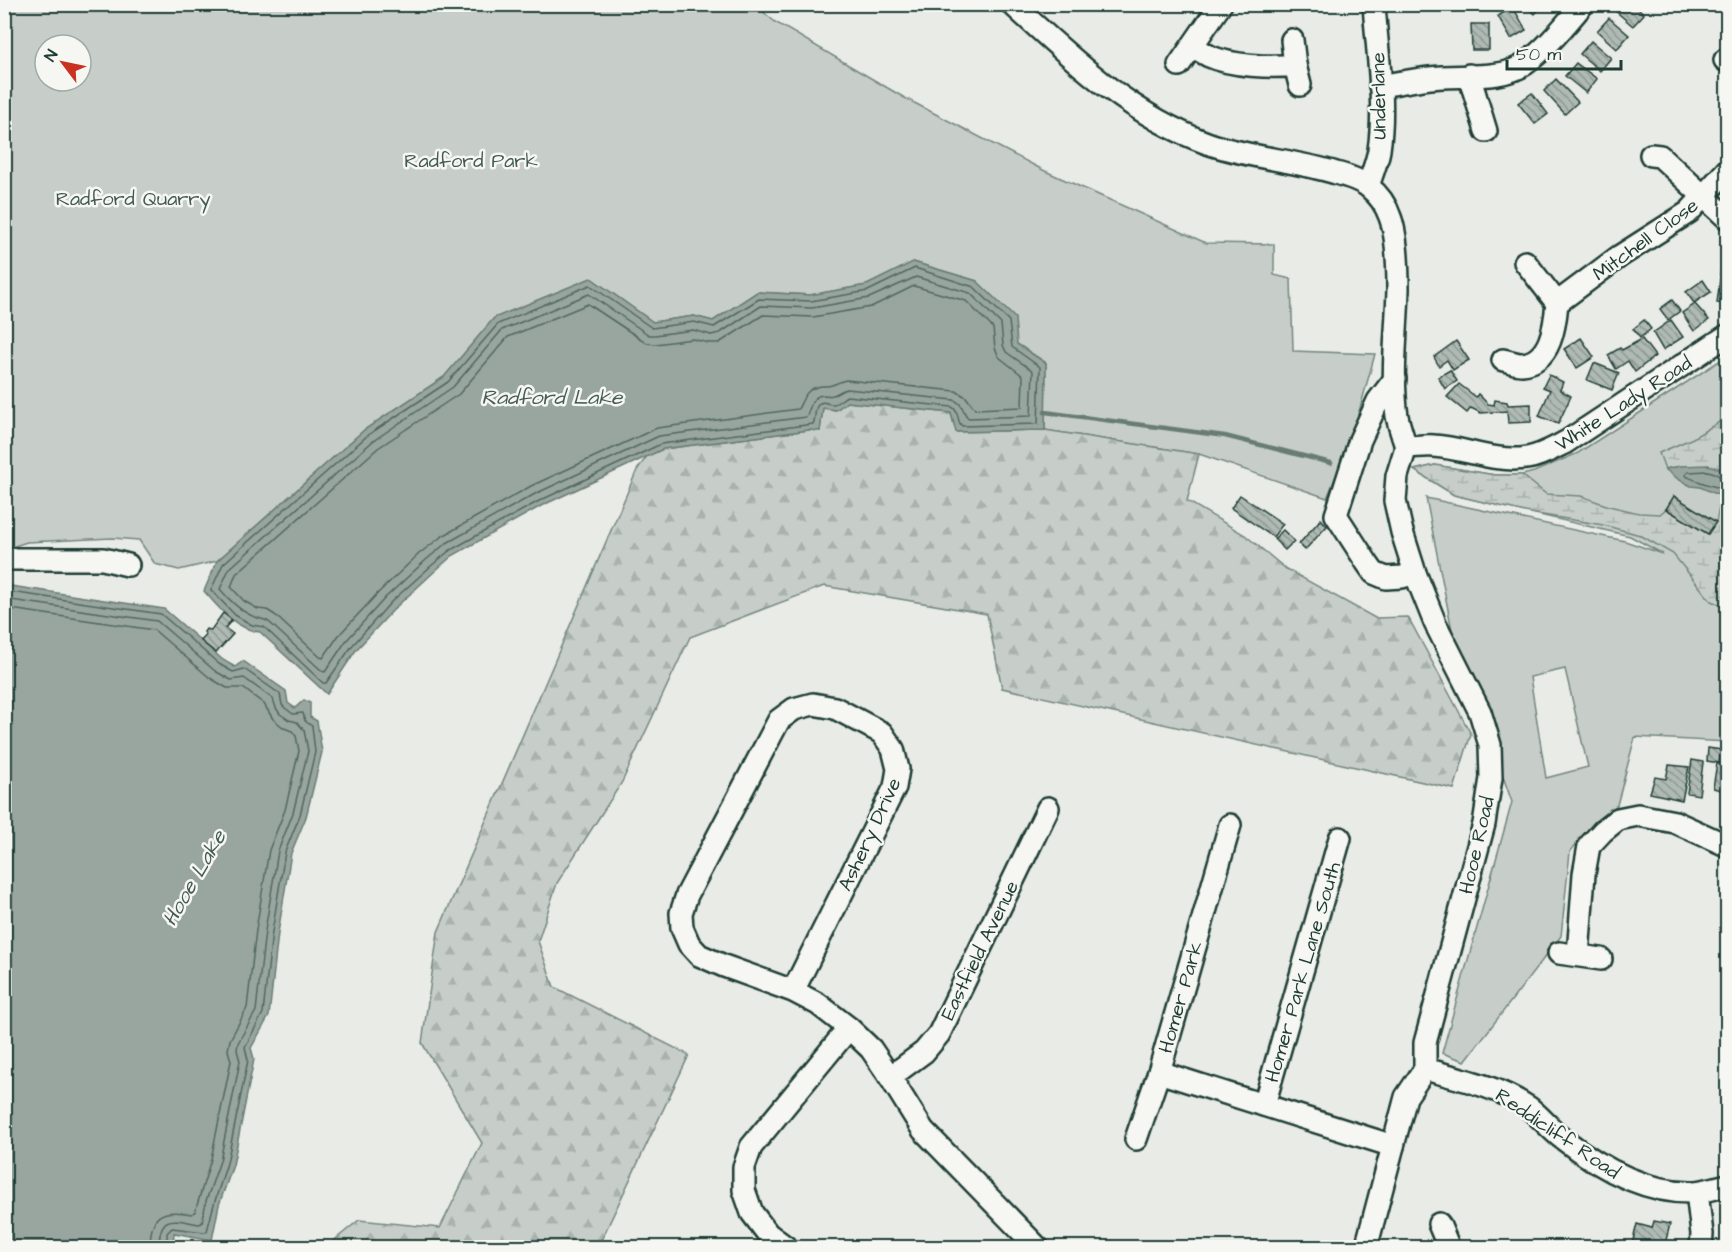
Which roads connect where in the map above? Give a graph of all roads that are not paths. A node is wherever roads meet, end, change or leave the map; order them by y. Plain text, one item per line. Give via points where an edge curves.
1 (1012, 4) edge
2 (1221, 4) edge
3 (1583, 4) edge
4 (1371, 10) edge
5 (1292, 40) dead end
6 (1193, 46) junction
7 (1179, 65) dead end
8 (1469, 75) junction
9 (1380, 86) junction
10 (1486, 131) dead end
11 (1651, 155) dead end
12 (1728, 168) edge
13 (1368, 186) junction
14 (1704, 196) junction
15 (1727, 218) edge
16 (1525, 262) dead end
17 (1557, 303) junction
18 (1728, 335) edge
19 (1503, 360) dead end
20 (1395, 379) junction
21 (1406, 447) junction
22 (4, 560) edge
23 (128, 565) dead end
24 (1415, 573) junction
25 (1048, 808) dead end
26 (1230, 825) dead end
27 (1340, 838) dead end
28 (1728, 846) edge
29 (1601, 958) dead end
30 (793, 991) junction
31 (849, 1028) junction
32 (1425, 1069) junction
33 (1159, 1072) junction
34 (890, 1077) junction
35 (1264, 1105) junction
36 (1136, 1139) dead end
37 (1393, 1146) junction
38 (1728, 1185) edge
39 (1697, 1192) junction
40 (787, 1248) edge
41 (1038, 1248) edge
42 (1366, 1248) edge
43 (1701, 1248) edge

1 - 13 street via 1083,69 1165,124 1208,144 1311,165
2 - 6 street
3 - 8 street via 1553,39 1524,64 1510,71
4 - 9 street, Underlane
5 - 6 street via 1297,75 1271,67 1227,62
6 - 7 street
8 - 9 street
8 - 10 street
9 - 13 street, Underlane via 1379,153
11 - 14 street via 1660,156
12 - 14 street, Mitchell Close
13 - 20 street via 1382,200 1391,218 1398,262
14 - 15 street
14 - 17 street, Mitchell Close via 1689,212
16 - 17 street
17 - 19 street via 1550,343 1534,361 1521,364
18 - 21 street, White Lady Road via 1546,452 1512,458 1435,446
20 - 21 street via 1397,419
20 - 24 street via 1378,401 1360,440 1336,515 1374,573 1386,578
21 - 24 street, Hooe Road via 1397,476 1395,501
22 - 23 street via 103,559
24 - 32 street, Hooe Road via 1435,623 1480,712 1490,745 1491,778 1484,824 1425,1043
25 - 34 street, Eastfield Avenue via 939,1034 924,1052
26 - 33 street, Homer Park
27 - 35 street, Homer Park Lane South
28 - 29 street via 1675,822 1638,815 1618,819 1603,831 1589,846 1568,954
30 - 30 street, Ashery Drive via 699,955 685,936 681,913 779,720 794,709 813,704 835,708 882,733 893,749 898,769 895,788
30 - 31 street, Ashery Drive
31 - 34 street, Ashery Drive via 871,1049
31 - 40 street via 751,1147 744,1167 744,1190 752,1213 768,1234
32 - 37 street via 1408,1093
32 - 39 street, Reddicliff Road via 1489,1086 1528,1108 1593,1161 1626,1179 1665,1190
33 - 35 street, Homer Park
33 - 36 street
34 - 41 street, Ashery Drive via 923,1130
35 - 37 street, Homer Park
37 - 42 street
38 - 39 street, Reddicliff Road
39 - 43 street

